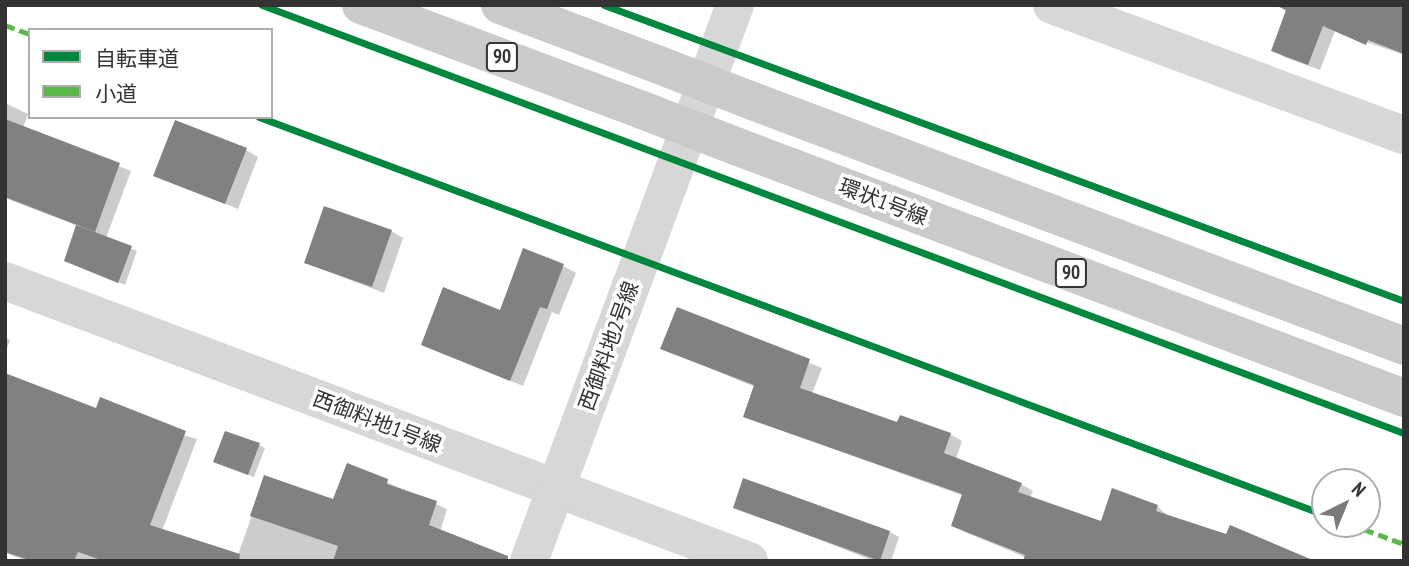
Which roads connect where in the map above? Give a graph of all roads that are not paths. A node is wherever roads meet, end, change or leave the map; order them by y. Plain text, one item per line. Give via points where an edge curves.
1 (361, 5) edge
2 (500, 5) edge
3 (736, 5) edge
4 (1052, 5) edge
5 (1404, 135) edge
6 (5, 281) edge
7 (1404, 346) edge
8 (1404, 398) edge
9 (556, 490) junction
10 (529, 561) edge
11 (749, 561) edge

1 - 8 main road, 環状1号線 / 90, bridge
2 - 7 main road, 90, bridge
3 - 9 street, 西御料地2号線
4 - 5 street
6 - 9 street, 西御料地1号線
9 - 10 street, 西御料地2号線
9 - 11 street, 西御料地1号線

